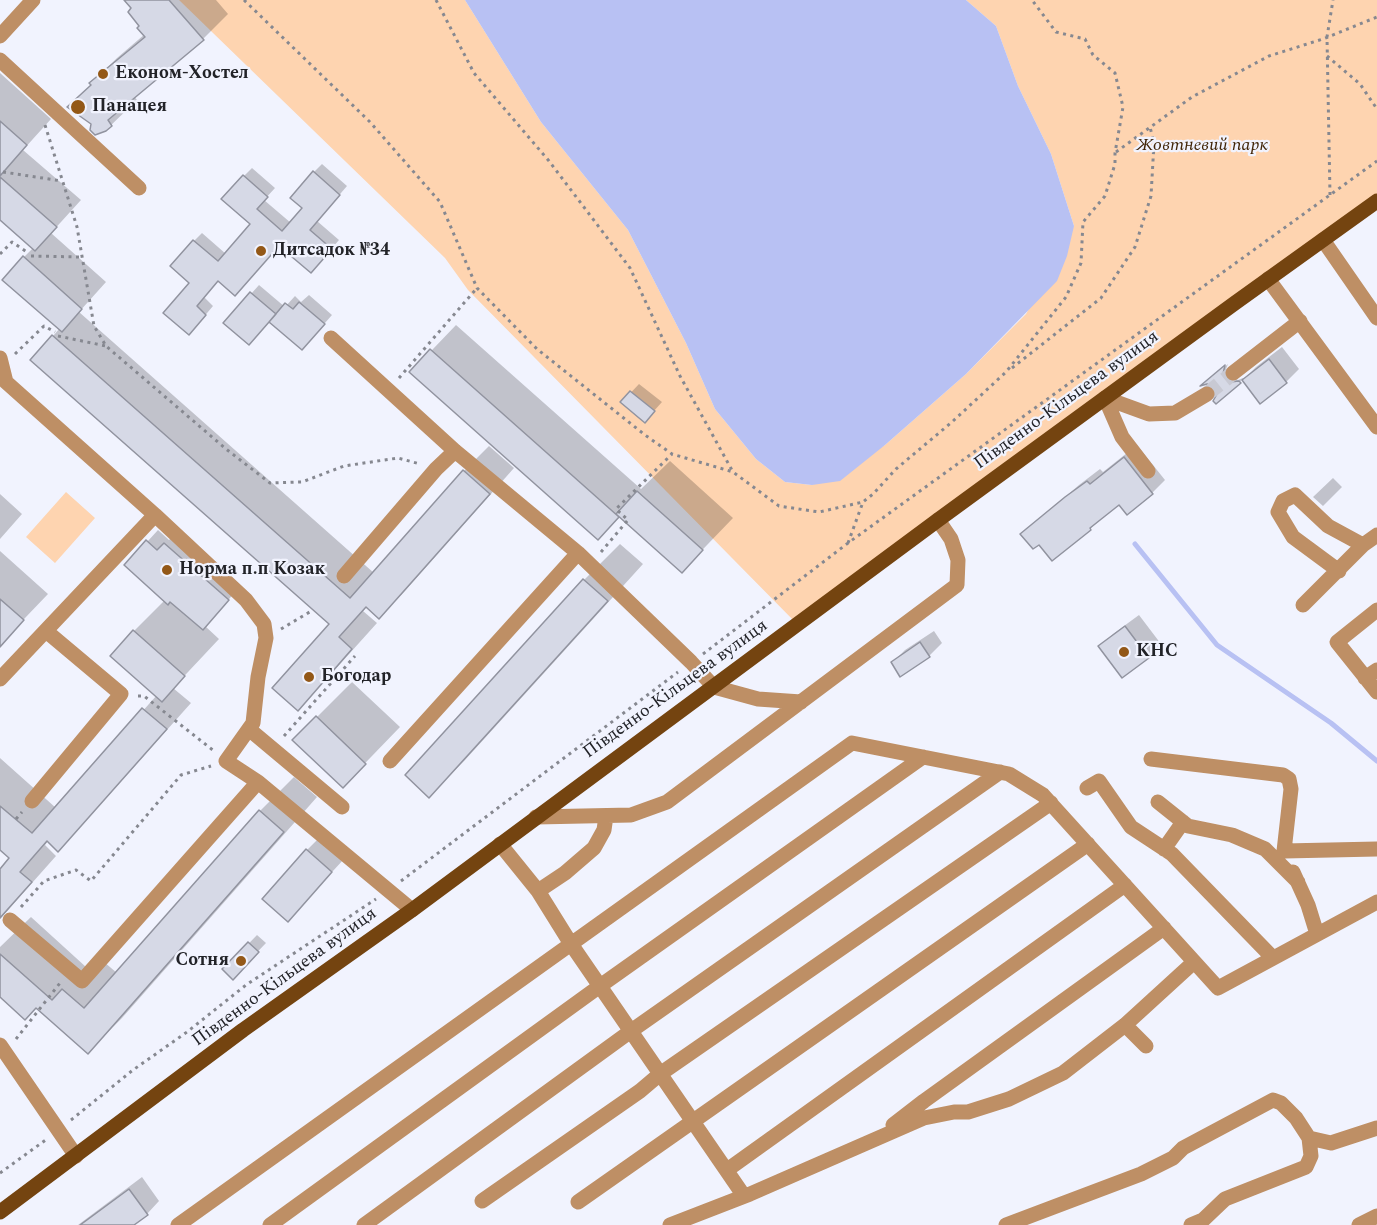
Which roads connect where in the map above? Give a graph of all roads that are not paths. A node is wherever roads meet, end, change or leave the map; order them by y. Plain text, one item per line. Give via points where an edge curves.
1 (33, 0) edge
2 (0, 36) edge
3 (0, 60) edge
4 (139, 188) dead end
5 (1377, 201) edge
6 (1323, 240) junction
7 (1268, 279) junction
8 (1377, 318) edge
9 (1300, 321) junction
10 (331, 338) dead end
11 (1, 362) edge
12 (1233, 373) tunnel mouth
13 (1207, 394) tunnel mouth
14 (1105, 398) junction
15 (1377, 427) edge
16 (455, 451) junction
17 (1148, 471) dead end
18 (155, 515) junction
19 (938, 520) junction
20 (1377, 535) edge
21 (1363, 545) junction
22 (578, 553) junction
23 (1338, 571) junction
24 (344, 576) dead end
25 (1303, 605) dead end
26 (1377, 610) edge
27 (46, 631) junction
28 (1371, 674) edge
29 (0, 680) edge
30 (714, 687) junction
31 (1377, 692) edge
32 (801, 702) junction
33 (250, 730) junction
34 (923, 757) junction
35 (1150, 759) dead end
36 (390, 761) dead end
37 (1000, 772) junction
38 (258, 782) junction
39 (1087, 788) dead end
40 (32, 801) dead end
41 (1158, 802) dead end
42 (1050, 803) junction
43 (342, 807) dead end
44 (606, 816) junction
45 (536, 817) junction
46 (1183, 822) junction
47 (500, 844) junction
48 (1088, 844) junction
49 (1164, 849) junction
50 (1265, 849) junction
51 (1377, 849) edge
52 (1284, 851) junction
53 (1298, 882) junction
54 (1125, 885) junction
55 (538, 891) junction
56 (1377, 902) edge
57 (412, 910) junction
58 (10, 920) road end
59 (1164, 928) junction
60 (1317, 934) junction
61 (571, 944) junction
62 (1273, 958) junction
63 (1194, 962) junction
64 (600, 986) junction
65 (1125, 1025) junction
66 (631, 1031) junction
67 (1146, 1046) dead end
68 (2, 1050) edge
69 (660, 1074) junction
70 (693, 1120) junction
71 (1377, 1128) edge
72 (1309, 1138) junction
73 (874, 1139) junction
74 (76, 1156) junction
75 (727, 1170) junction
76 (744, 1196) junction
77 (482, 1201) dead end
78 (578, 1202) dead end
79 (0, 1212) edge
80 (1377, 1216) edge
81 (1033, 1220) edge
82 (177, 1225) edge
83 (270, 1225) edge
84 (364, 1225) edge
85 (670, 1225) edge
86 (1006, 1225) edge
87 (1191, 1225) edge
88 (1359, 1225) edge

1 - 2 lane
3 - 4 lane
5 - 6 main road, Південно-Кільцева вулиця
6 - 7 main road, Південно-Кільцева вулиця
6 - 8 lane
7 - 9 lane
7 - 14 main road, Південно-Кільцева вулиця
9 - 12 lane
9 - 15 lane
10 - 16 lane
11 - 18 lane via 6,382
13 - 14 lane via 1175,414 1149,414
14 - 17 lane via 1122,437
14 - 19 main road, Південно-Кільцева вулиця
16 - 22 lane
16 - 24 lane
18 - 27 lane
18 - 33 lane via 246,600 264,624 266,638
19 - 30 main road, Південно-Кільцева вулиця
19 - 32 lane via 951,538 958,560 957,585
20 - 21 lane
21 - 23 lane
21 - 23 lane via 1328,526 1294,495 1283,501 1278,512 1293,537
22 - 30 lane
22 - 36 lane
23 - 25 lane
26 - 28 lane via 1337,642
27 - 29 lane
27 - 40 lane via 121,694
28 - 31 lane
30 - 32 lane via 758,699
30 - 45 main road, Південно-Кільцева вулиця
32 - 44 lane via 667,802 631,815
33 - 38 lane via 226,761
33 - 43 lane
34 - 37 lane
34 - 61 lane via 852,743
34 - 64 lane
35 - 52 lane via 1283,775 1289,779
37 - 42 lane via 1043,795
37 - 66 lane
38 - 57 lane
38 - 58 lane via 82,981
39 - 49 lane via 1099,781 1131,827
41 - 46 lane
42 - 48 lane
42 - 69 lane
44 - 45 lane
44 - 55 lane via 604,830 594,848
45 - 47 main road, Південно-Кільцева вулиця
46 - 49 lane
46 - 50 lane
47 - 55 lane
47 - 57 main road, Південно-Кільцева вулиця
48 - 54 lane
48 - 70 lane
49 - 62 lane
50 - 52 lane
50 - 53 lane
51 - 52 lane
52 - 53 lane
53 - 60 lane
54 - 59 lane
54 - 75 lane
55 - 61 lane
56 - 60 lane
57 - 74 main road, Південно-Кільцева вулиця via 243,1030
59 - 63 lane
59 - 73 lane
60 - 62 lane
61 - 64 lane
61 - 82 lane
62 - 63 lane via 1218,988
63 - 65 lane
64 - 66 lane
64 - 83 lane
65 - 67 lane
65 - 73 lane via 1063,1073 1009,1099 968,1112 924,1118
66 - 69 lane
66 - 84 lane
68 - 74 lane
69 - 70 lane
69 - 77 lane
70 - 75 lane
70 - 78 lane
71 - 72 lane via 1331,1143
72 - 81 lane via 1289,1109 1273,1100 1141,1174
72 - 87 lane via 1311,1156 1306,1167 1225,1199 1203,1220
73 - 76 lane
74 - 79 main road, Південно-Кільцева вулиця
75 - 76 lane
76 - 85 lane
80 - 88 lane
81 - 86 lane

